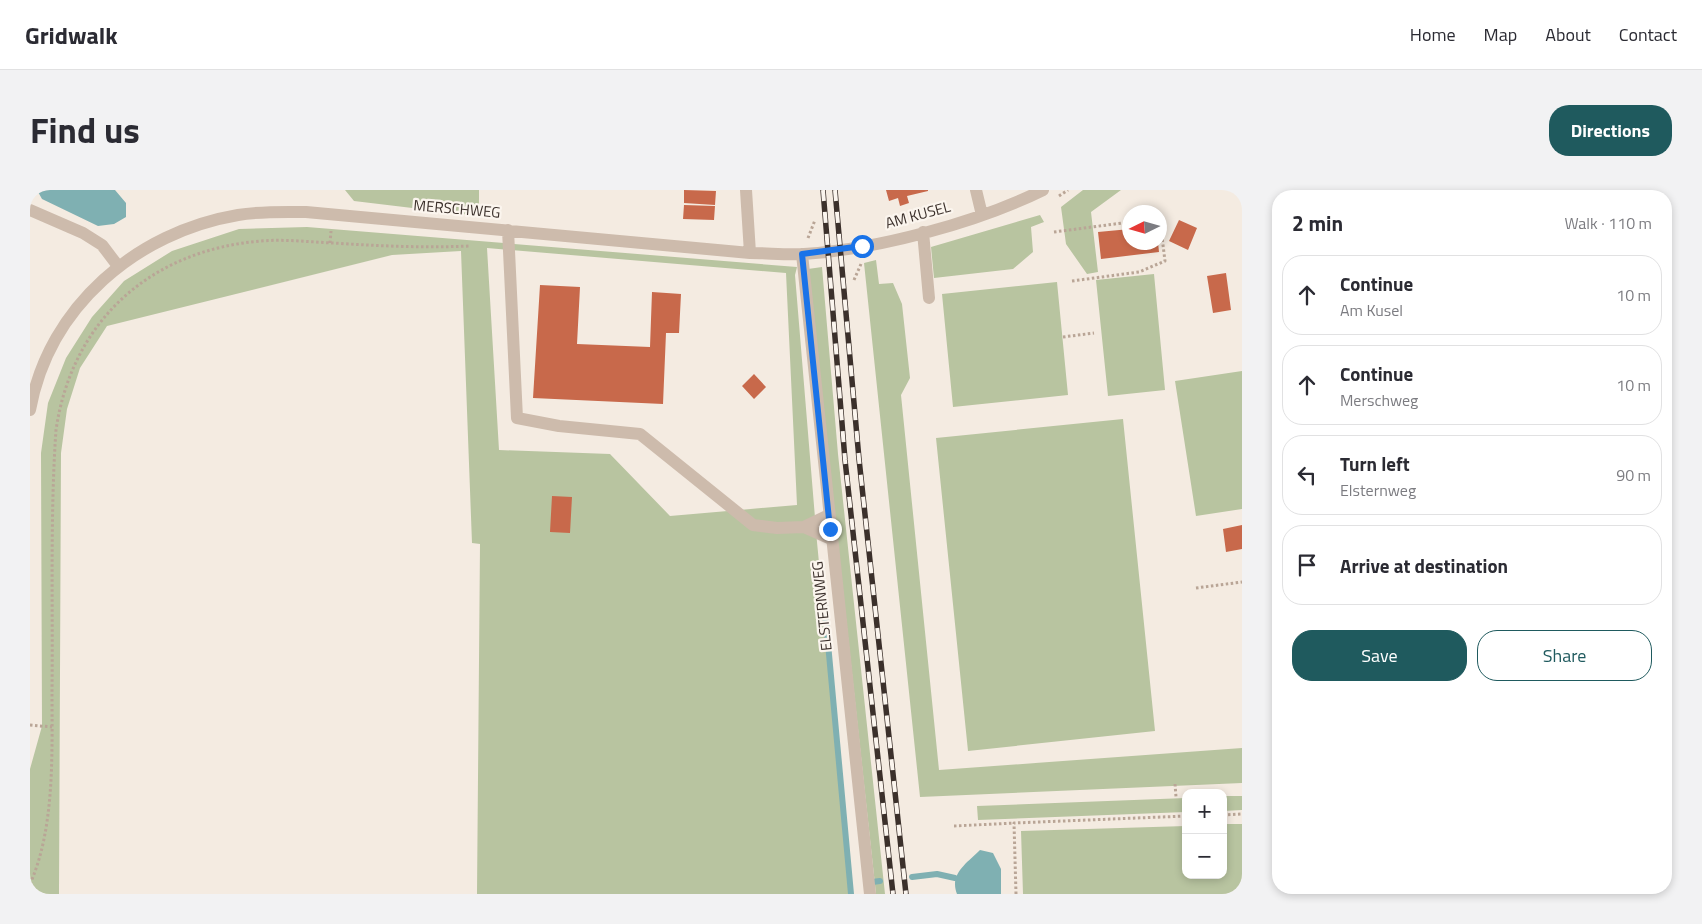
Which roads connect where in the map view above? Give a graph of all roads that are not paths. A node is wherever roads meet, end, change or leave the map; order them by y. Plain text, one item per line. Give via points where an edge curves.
1 (746, 190) edge
2 (976, 190) edge
3 (1043, 190) edge
4 (30, 210) edge
5 (982, 214) junction
6 (508, 230) junction
7 (923, 232) junction
8 (827, 252) joint
9 (750, 253) junction
10 (802, 254) junction
11 (118, 266) junction
12 (930, 298) dead end
13 (30, 410) edge
14 (829, 515) junction
15 (804, 527) junction
16 (831, 539) junction
17 (870, 894) edge

1 - 9 street
2 - 5 street
3 - 5 street, AM KUSEL
4 - 11 street via 84,233 102,245
5 - 7 street, AM KUSEL
6 - 9 street, MERSCHWEG
6 - 11 street, MERSCHWEG via 306,212 255,212 216,219 182,230 143,248
6 - 15 street via 517,418 559,426 640,434 752,525
7 - 8 street, AM KUSEL
7 - 12 street
8 - 10 street, MERSCHWEG
9 - 10 street, MERSCHWEG
10 - 14 street, ELSTERNWEG
11 - 13 street, MERSCHWEG via 93,289 65,323 41,370
14 - 15 street
14 - 16 street, ELSTERNWEG
15 - 16 street
16 - 17 street, ELSTERNWEG

